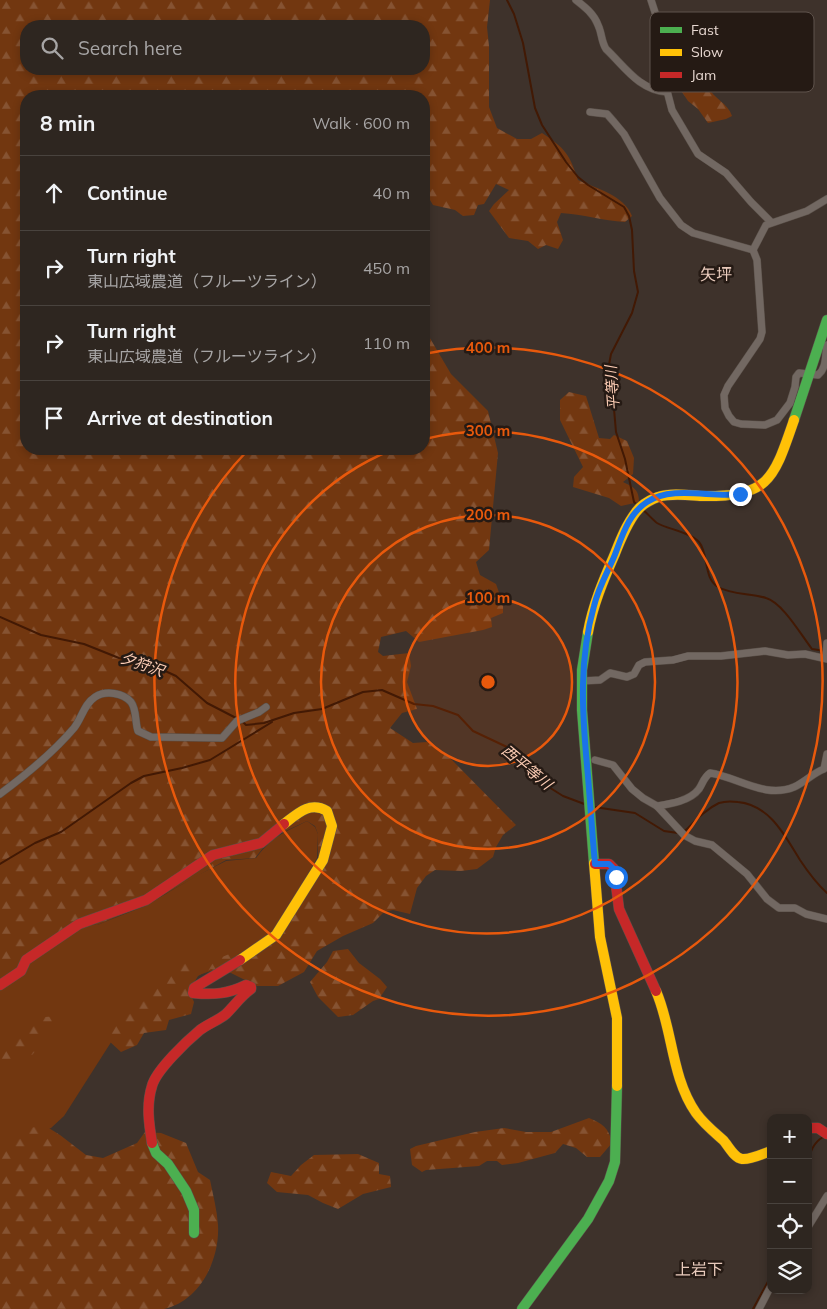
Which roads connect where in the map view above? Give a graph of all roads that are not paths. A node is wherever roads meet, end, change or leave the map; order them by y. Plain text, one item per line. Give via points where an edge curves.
1 (576, 0) edge
2 (651, 0) edge
3 (655, 12) edge
4 (650, 88) edge
5 (661, 92) edge
6 (668, 92) joint
7 (590, 112) dead end
8 (827, 198) edge
9 (771, 222) junction
10 (753, 250) junction
11 (827, 320) edge
12 (827, 345) edge
13 (809, 374) junction
14 (827, 643) edge
15 (826, 655) edge
16 (582, 681) junction
17 (266, 707) dead end
18 (827, 754) edge
19 (594, 760) dead end
20 (0, 794) edge
21 (657, 806) junction
22 (595, 864) junction
23 (827, 919) edge
24 (0, 985) edge
25 (812, 1128) edge
26 (825, 1133) edge
27 (767, 1152) edge
28 (827, 1196) edge
29 (812, 1221) edge
30 (194, 1233) dead end
31 (767, 1294) edge
32 (522, 1309) edge
33 (759, 1309) edge

1 - 4 street via 593,15 606,49 639,83
2 - 3 street
5 - 6 street
6 - 9 street via 672,110 698,154 726,173
7 - 10 street via 607,114 624,134 660,198 681,225 693,233
8 - 9 street via 807,211
9 - 10 street via 766,225
10 - 13 street via 757,260 762,332 728,386 724,396 725,408 734,422 771,423 783,414 790,403 799,373
11 - 13 street
12 - 13 street via 824,369 818,375
13 - 16 street via 780,460 760,486 728,496 682,494 658,497 637,510 627,525 594,604 585,645
14 - 15 street
15 - 16 street via 765,651 688,656 644,662 627,677 610,673 600,680
16 - 22 street
17 - 20 street via 237,721 222,738 150,737 138,732 134,709 123,696 98,695 84,708 75,726 50,754
18 - 21 street via 824,769 792,788 760,790 723,774 710,773 698,791 681,801
19 - 21 street via 613,765 632,789
21 - 23 street via 681,832 712,846 740,868 767,900 779,908 794,908
22 - 27 street via 609,864 614,869 619,910 658,996 679,1074 696,1113 736,1157 748,1158
22 - 32 street via 600,937 618,1025 615,1162 594,1209
24 - 30 street via 21,971 26,960 79,924 146,900 213,855 261,843 308,808 318,806 327,811 332,826 323,860 276,935 194,988 193,993 229,994 246,985 251,989 226,1014 190,1039 152,1084 148,1115 152,1144 186,1191 194,1210
25 - 26 street
28 - 29 street
31 - 33 street

